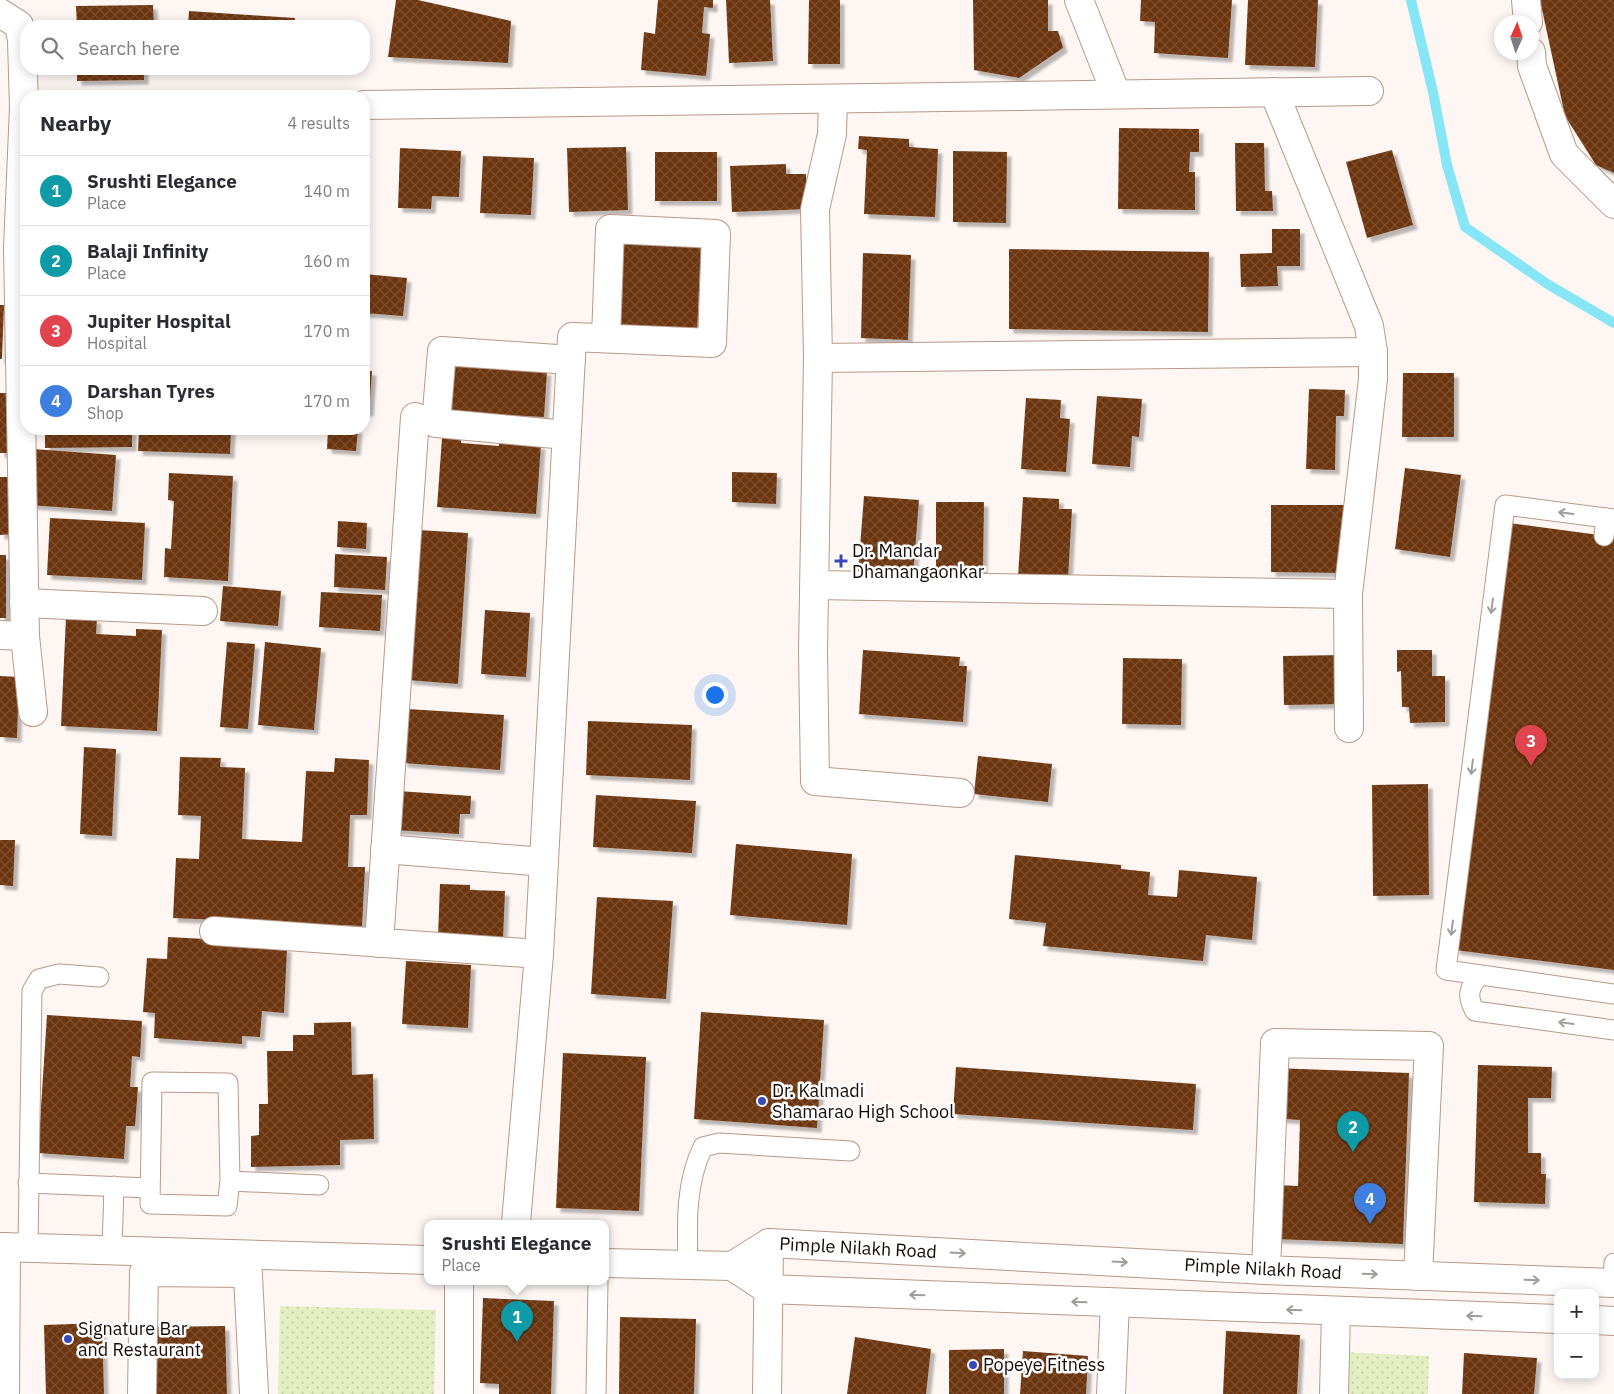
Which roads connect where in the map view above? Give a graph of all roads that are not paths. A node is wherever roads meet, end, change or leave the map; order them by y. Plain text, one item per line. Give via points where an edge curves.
1 (1079, 0) edge
2 (1526, 0) edge
3 (0, 14) edge
4 (1527, 15) edge
5 (20, 32) edge
6 (1532, 60) edge
7 (24, 75) edge
8 (24, 90) edge
9 (1369, 91) dead end
10 (1274, 92) junction
11 (1116, 94) junction
12 (833, 99) junction
13 (370, 105) edge
14 (1614, 204) edge
15 (606, 338) junction
16 (1373, 352) junction
17 (818, 358) junction
18 (571, 360) junction
19 (415, 417) dead end
20 (566, 434) junction
21 (23, 435) edge
22 (1608, 524) edge
23 (815, 585) junction
24 (1348, 594) junction
25 (24, 604) junction
26 (203, 611) dead end
27 (12, 635) edge
28 (33, 712) dead end
29 (1349, 728) dead end
30 (960, 793) dead end
31 (385, 849) junction
32 (544, 862) junction
33 (214, 931) dead end
34 (379, 943) junction
35 (539, 954) junction
36 (1480, 975) junction
37 (99, 977) dead end
38 (1614, 994) edge
39 (1614, 1030) edge
40 (850, 1151) dead end
41 (230, 1181) junction
42 (28, 1182) junction
43 (320, 1185) dead end
44 (114, 1186) junction
45 (149, 1188) junction
46 (516, 1220) edge
47 (769, 1243) junction
48 (11, 1247) edge
49 (112, 1250) junction
50 (424, 1260) edge
51 (609, 1263) edge
52 (1614, 1263) edge
53 (247, 1264) junction
54 (688, 1264) junction
55 (732, 1266) junction
56 (1266, 1270) junction
57 (1418, 1276) junction
58 (1614, 1283) edge
59 (459, 1285) edge
60 (598, 1285) edge
61 (767, 1289) junction
62 (1115, 1303) junction
63 (1336, 1312) junction
64 (1554, 1319) edge
65 (1599, 1320) edge
66 (1614, 1321) edge
67 (5, 1394) edge
68 (142, 1394) edge
69 (254, 1394) edge
70 (460, 1394) edge
71 (596, 1394) edge
72 (767, 1394) edge
73 (1111, 1394) edge
74 (1334, 1394) edge

1 - 11 street
2 - 4 street
3 - 5 street via 18,25
6 - 14 street via 1564,154
7 - 8 street
9 - 10 street
10 - 11 street
10 - 16 street via 1369,326
11 - 12 street
12 - 13 street
12 - 17 street via 832,134 816,209
15 - 15 street via 712,343 716,234 610,228
15 - 18 street via 572,337
16 - 17 street
16 - 24 street via 1373,379
17 - 23 street
18 - 20 street
18 - 20 street via 442,351 436,423
19 - 31 street
20 - 32 street
21 - 25 street
22 -> 36 lane via 1505,505 1446,970
23 - 24 street
23 - 30 street via 815,781
24 - 29 street
25 - 26 street
25 - 27 street
27 - 28 street
31 - 32 street
31 - 34 street
32 - 35 street
33 - 34 street
34 - 35 street
35 - 46 street
36 - 38 lane
39 -> 36 lane via 1474,1011 1469,1000 1471,985
37 - 42 lane via 59,974 38,979 32,991
40 - 54 lane via 720,1143 703,1147 687,1201
41 - 43 lane
41 - 45 lane via 227,1206 150,1204
41 - 45 lane via 228,1083 152,1082
42 - 44 lane
42 - 48 lane
44 - 45 lane
44 - 49 lane
47 - 55 street, Pimple Nilakh Road
47 -> 56 street, Pimple Nilakh Road
47 - 61 street
48 - 49 street
48 - 67 street
49 - 53 street
50 - 53 street
51 - 54 street
52 - 58 lane
53 - 68 street via 144,1272
53 - 69 street
54 - 55 street
55 - 61 street
56 -> 57 street, Pimple Nilakh Road
56 - 57 street via 1275,1043 1429,1046
57 -> 58 street, Pimple Nilakh Road
59 - 70 street
60 - 71 lane
62 -> 61 street
61 - 72 street
63 -> 62 street
62 - 73 street
64 -> 63 street
63 - 74 street
65 - 66 street

